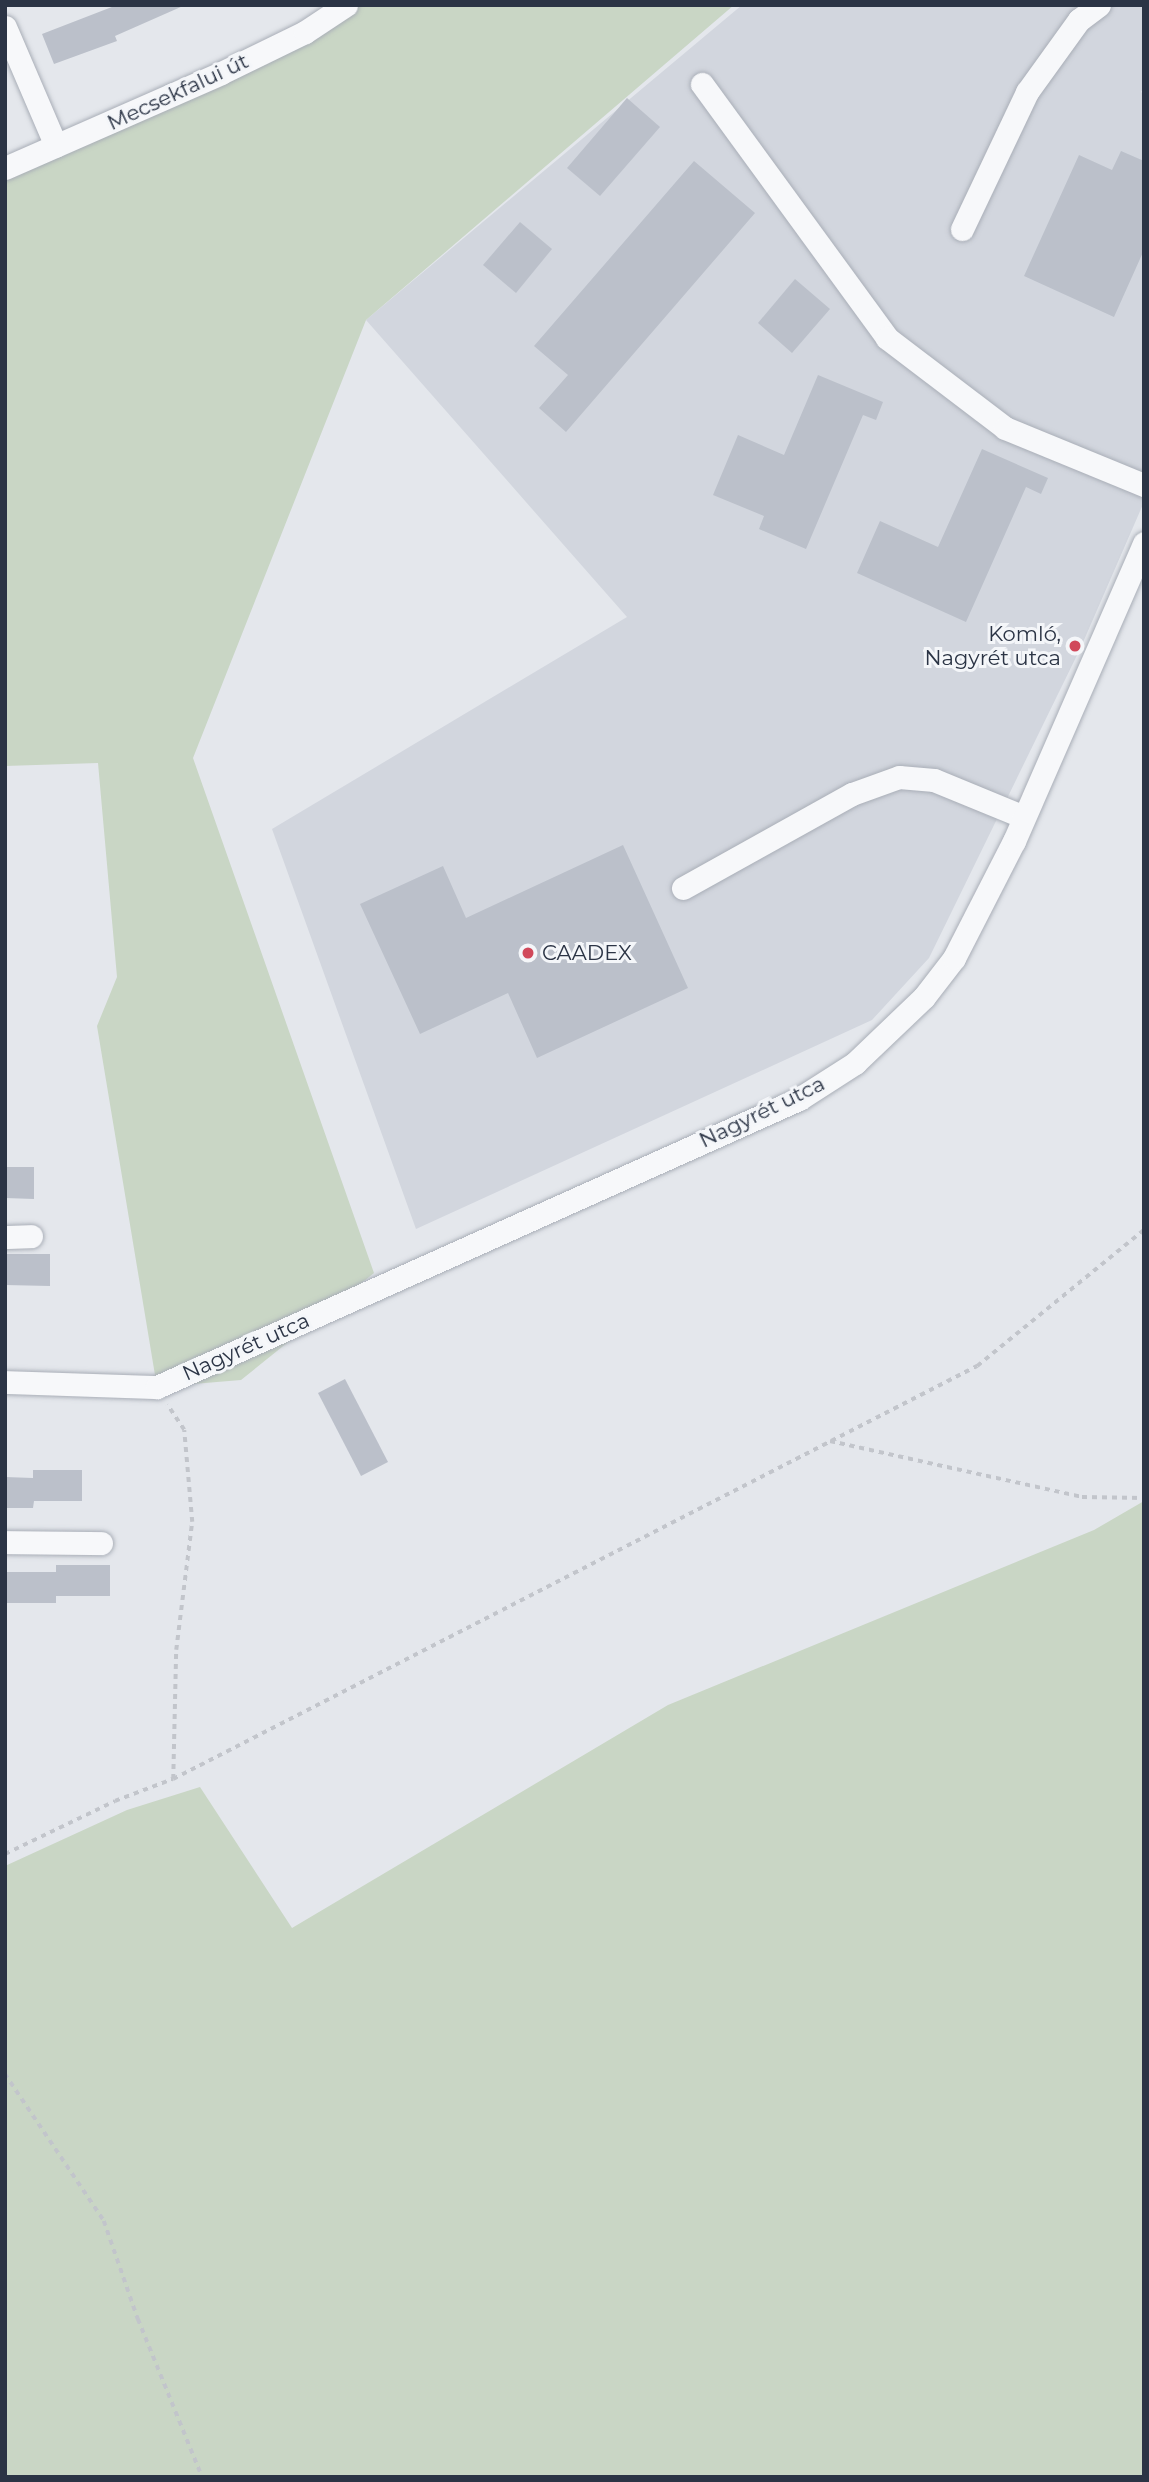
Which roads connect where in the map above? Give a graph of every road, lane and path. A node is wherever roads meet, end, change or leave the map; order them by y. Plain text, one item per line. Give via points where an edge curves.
1 (346, 5) edge
2 (1099, 5) edge
3 (5, 27) edge
4 (702, 84) dead end
5 (56, 146) junction
6 (5, 167) edge
7 (962, 229) dead end
8 (1144, 485) edge
9 (1144, 543) edge
10 (1024, 817) junction
11 (683, 888) dead end
12 (1144, 1230) edge
13 (31, 1236) dead end
14 (5, 1237) edge
15 (5, 1382) edge
16 (157, 1387) junction
17 (828, 1441) junction
18 (1144, 1498) edge
19 (5, 1542) edge
20 (101, 1542) dead end
21 (173, 1779) junction
22 (5, 1854) edge
23 (5, 2074) edge
24 (202, 2477) edge

1 - 5 street, Mecsekfalui út via 305,32
2 - 7 street via 1079,20 1027,92
3 - 5 street
4 - 8 street via 887,338 1004,428
5 - 6 street, Mecsekfalui út
9 - 10 street, Nagyrét utca
10 - 11 street via 934,780 899,777 852,794
10 - 16 street, Nagyrét utca via 954,958 924,997 855,1063 799,1099
12 - 17 path via 978,1366
13 - 14 street
15 - 16 street
16 - 21 path via 184,1430 192,1522 176,1650
17 - 18 path via 1082,1497
17 - 21 path
19 - 20 street
21 - 22 path via 115,1801
23 - 24 path via 104,2221

